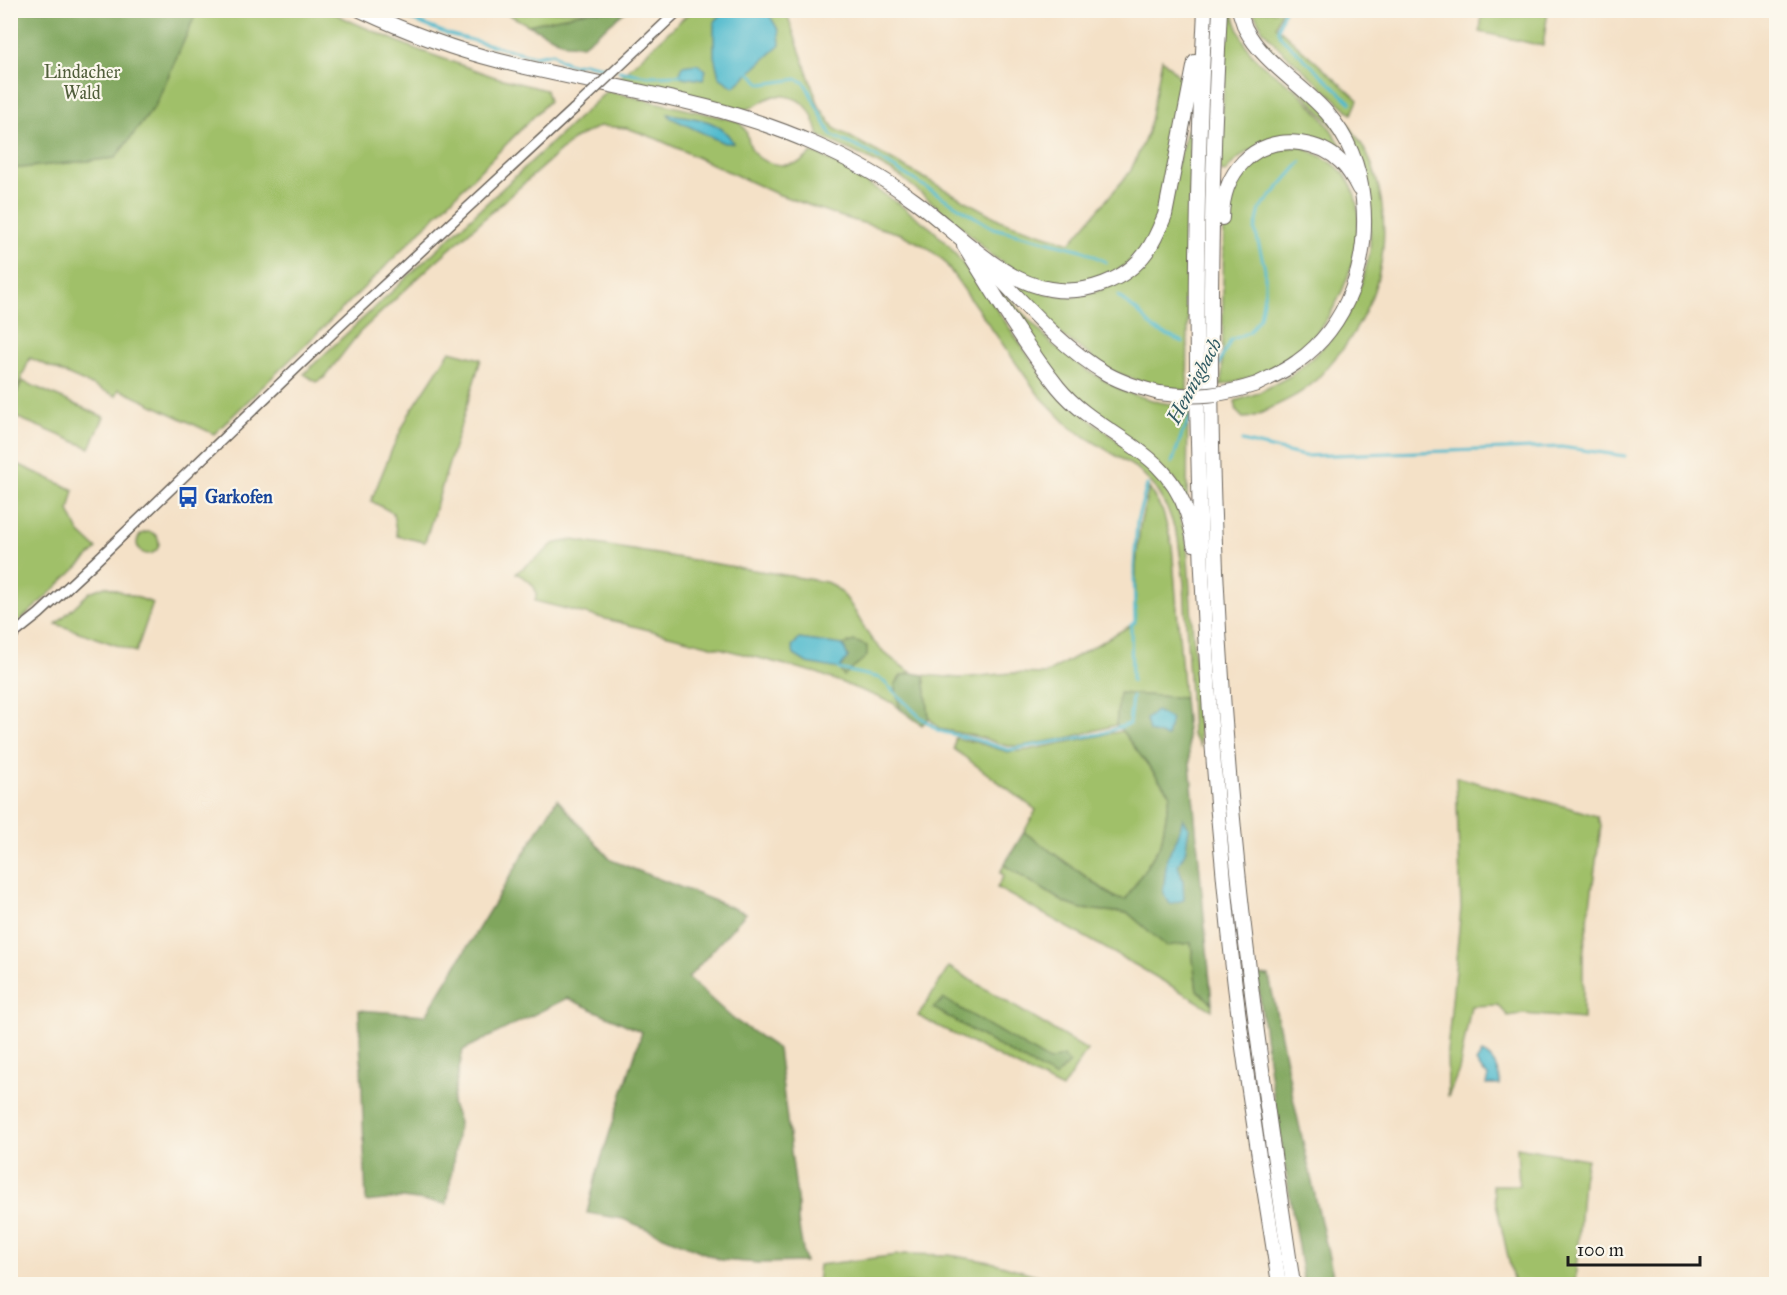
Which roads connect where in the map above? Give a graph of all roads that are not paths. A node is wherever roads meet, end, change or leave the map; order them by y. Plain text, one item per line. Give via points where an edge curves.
1 (360, 10) edge
2 (679, 10) edge
3 (1220, 10) edge
4 (1239, 10) edge
5 (1205, 12) edge
6 (1363, 196) junction
7 (960, 238) junction
8 (1212, 259) junction
9 (1203, 580) junction
10 (10, 637) edge
11 (1279, 1284) edge
12 (1293, 1284) edge

1 - 7 highway via 469,53 675,99 782,130 878,177 914,200
2 - 10 street, bridge via 39,614
3 - 8 highway
4 - 6 highway via 1245,28 1262,51 1328,114 1352,150
5 - 7 highway via 1165,215 1137,263 1087,289 1049,289 1016,278
5 - 9 highway via 1197,343
6 - 7 highway, bridge via 1361,265 1355,286 1333,325 1299,361 1276,375 1230,393 1203,397 1159,393 1108,375 1055,335
6 - 8 highway via 1342,163 1322,149 1292,142 1264,147 1239,166 1230,180 1222,204 1221,239
7 - 9 highway via 1044,369 1065,395 1158,465 1176,487 1193,532 1196,567
8 - 12 highway via 1215,517 1233,817 1259,1058
9 - 11 highway via 1231,945

